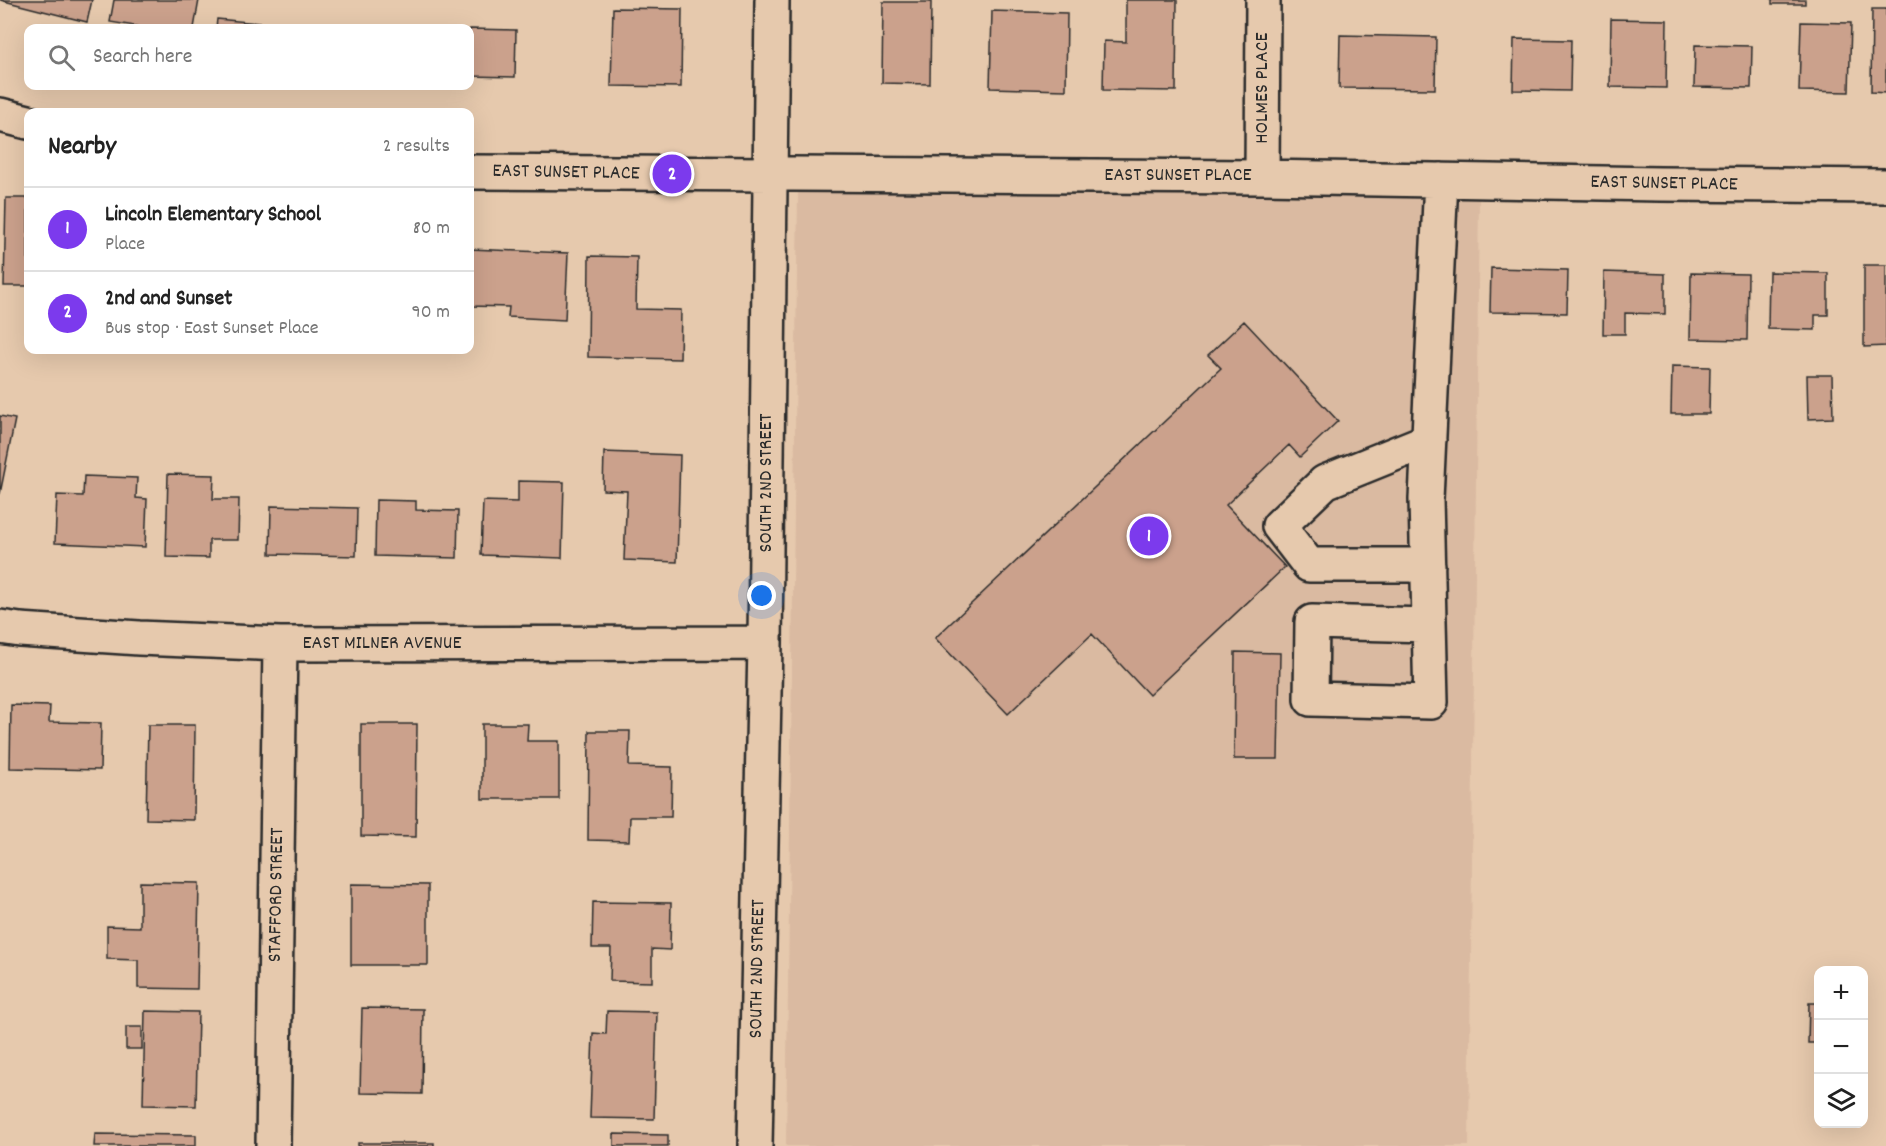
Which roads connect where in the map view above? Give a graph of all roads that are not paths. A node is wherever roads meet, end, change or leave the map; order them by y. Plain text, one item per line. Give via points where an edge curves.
1 (772, 0) edge
2 (1263, 0) edge
3 (0, 116) edge
4 (24, 121) edge
5 (474, 172) edge
6 (769, 175) junction
7 (1262, 177) junction
8 (1441, 180) junction
9 (1886, 186) edge
10 (1429, 440) junction
11 (1428, 565) junction
12 (1429, 625) dead end
13 (0, 627) edge
14 (765, 643) junction
15 (280, 644) junction
16 (273, 1146) edge
17 (755, 1146) edge

1 - 6 street, SOUTH 2ND STREET
2 - 7 street, HOLMES PLACE
3 - 4 street
5 - 6 street, EAST SUNSET PLACE
6 - 7 street, EAST SUNSET PLACE
6 - 14 street, SOUTH 2ND STREET
7 - 8 street, EAST SUNSET PLACE
8 - 9 street, EAST SUNSET PLACE
8 - 10 street
10 - 11 street
10 - 11 street via 1325,482 1279,526 1309,565
11 - 12 street
13 - 15 street, EAST MILNER AVENUE
14 - 15 street, EAST MILNER AVENUE
14 - 17 street, SOUTH 2ND STREET
15 - 16 street, STAFFORD STREET

